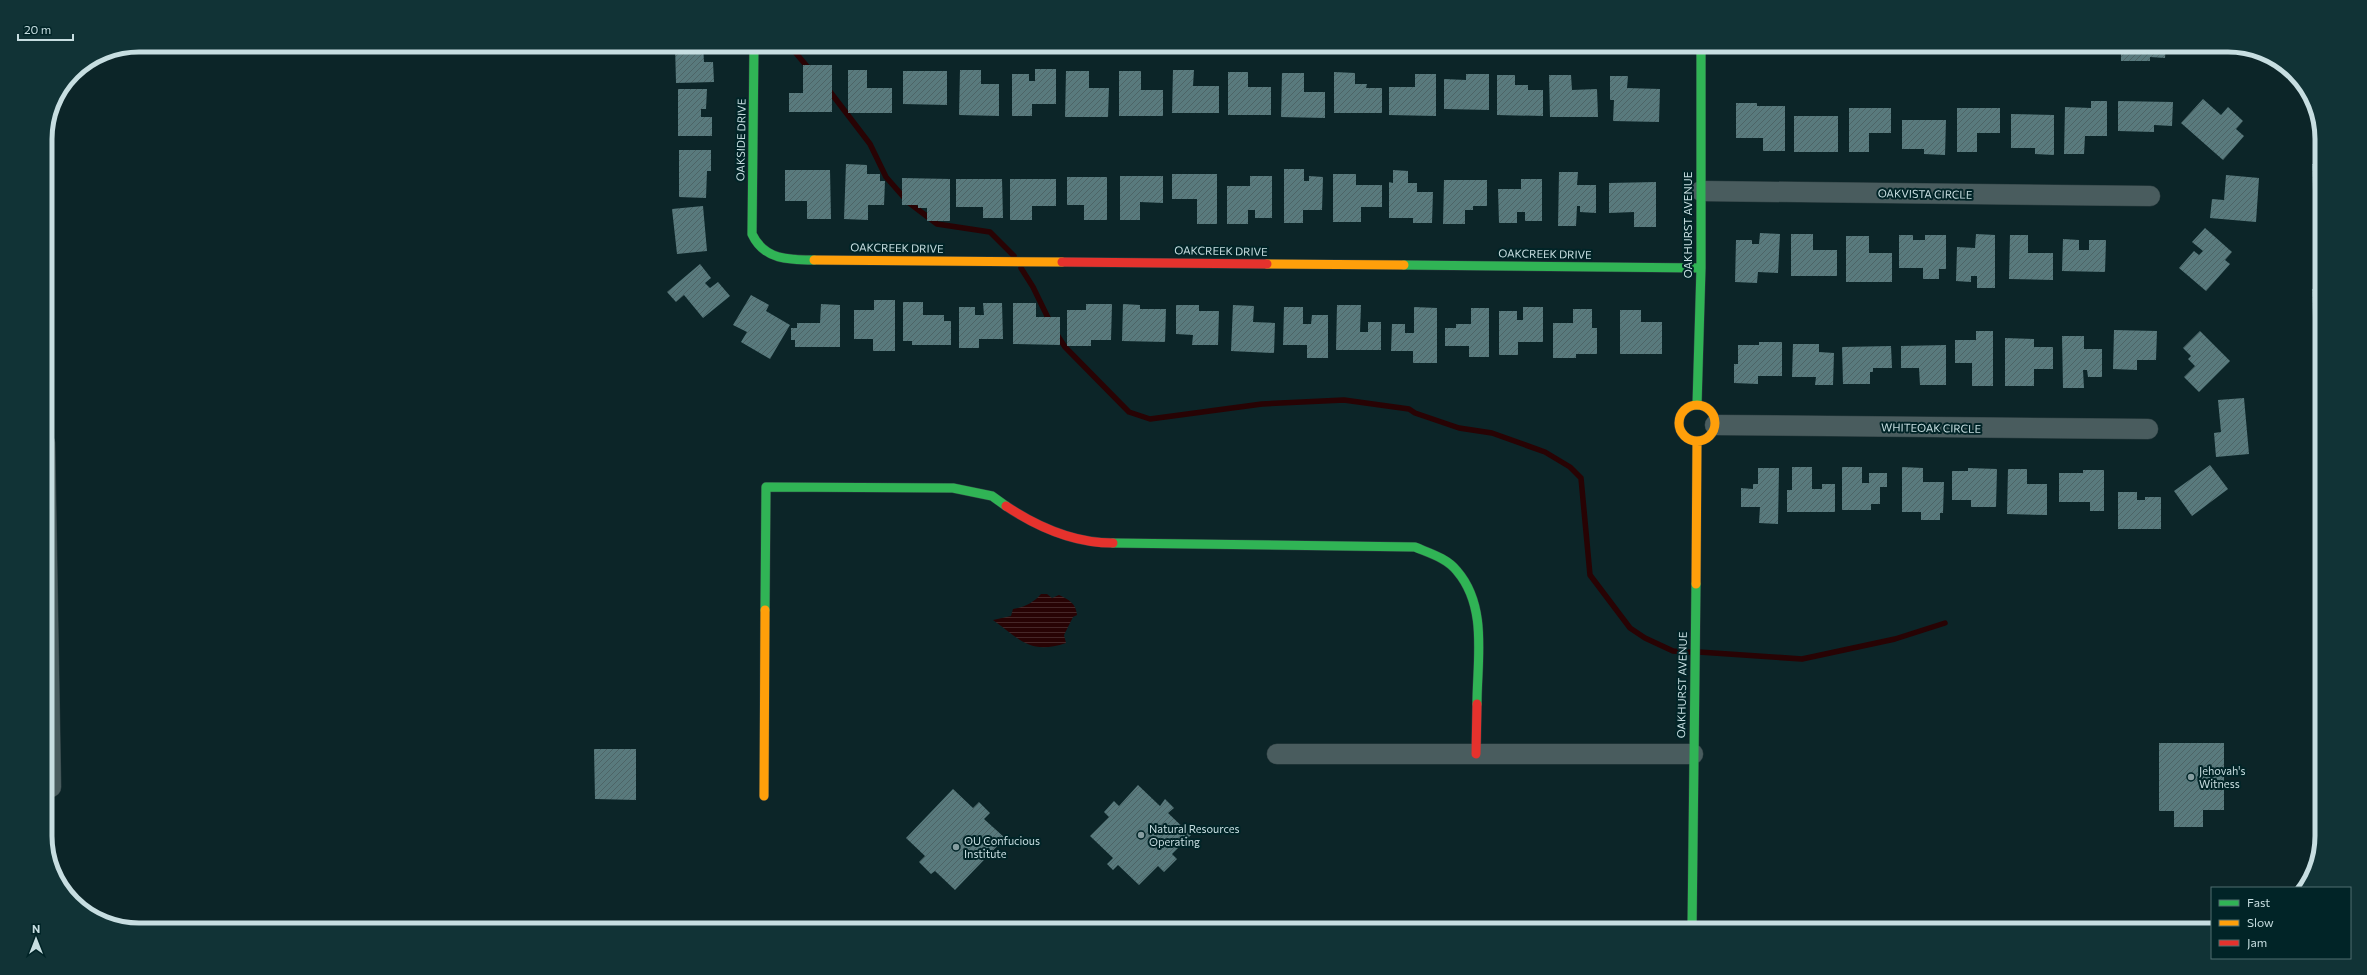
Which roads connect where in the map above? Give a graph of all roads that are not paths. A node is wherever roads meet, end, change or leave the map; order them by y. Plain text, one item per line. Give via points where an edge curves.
1 (754, 52) edge
2 (1701, 52) edge
3 (1701, 191) junction
4 (2150, 196) dead end
5 (752, 234) joint
6 (1701, 268) junction
7 (1697, 405) junction
8 (1715, 425) junction
9 (2148, 429) dead end
10 (1697, 441) junction
11 (1277, 754) dead end
12 (1476, 754) junction
13 (1693, 754) junction
14 (764, 796) dead end
15 (1692, 923) edge

1 - 5 street, OAKSIDE DRIVE
2 - 3 street, OAKHURST AVENUE
3 - 4 street, OAKVISTA CIRCLE
3 - 6 street, OAKHURST AVENUE
5 - 6 street, OAKCREEK DRIVE via 755,242 766,252 788,260
6 - 7 street, OAKHURST AVENUE
7 - 8 street via 1710,411
7 - 10 street via 1685,409 1679,422 1684,434
8 - 9 street, WHITEOAK CIRCLE
8 - 10 street via 1709,436
10 - 13 street, OAKHURST AVENUE
11 - 12 street
12 - 13 street
12 - 14 street via 1478,615 1470,590 1457,570 1432,554 1415,547 1096,543 1077,540 1030,522 992,496 953,488 766,488
13 - 15 street, OAKHURST AVENUE

